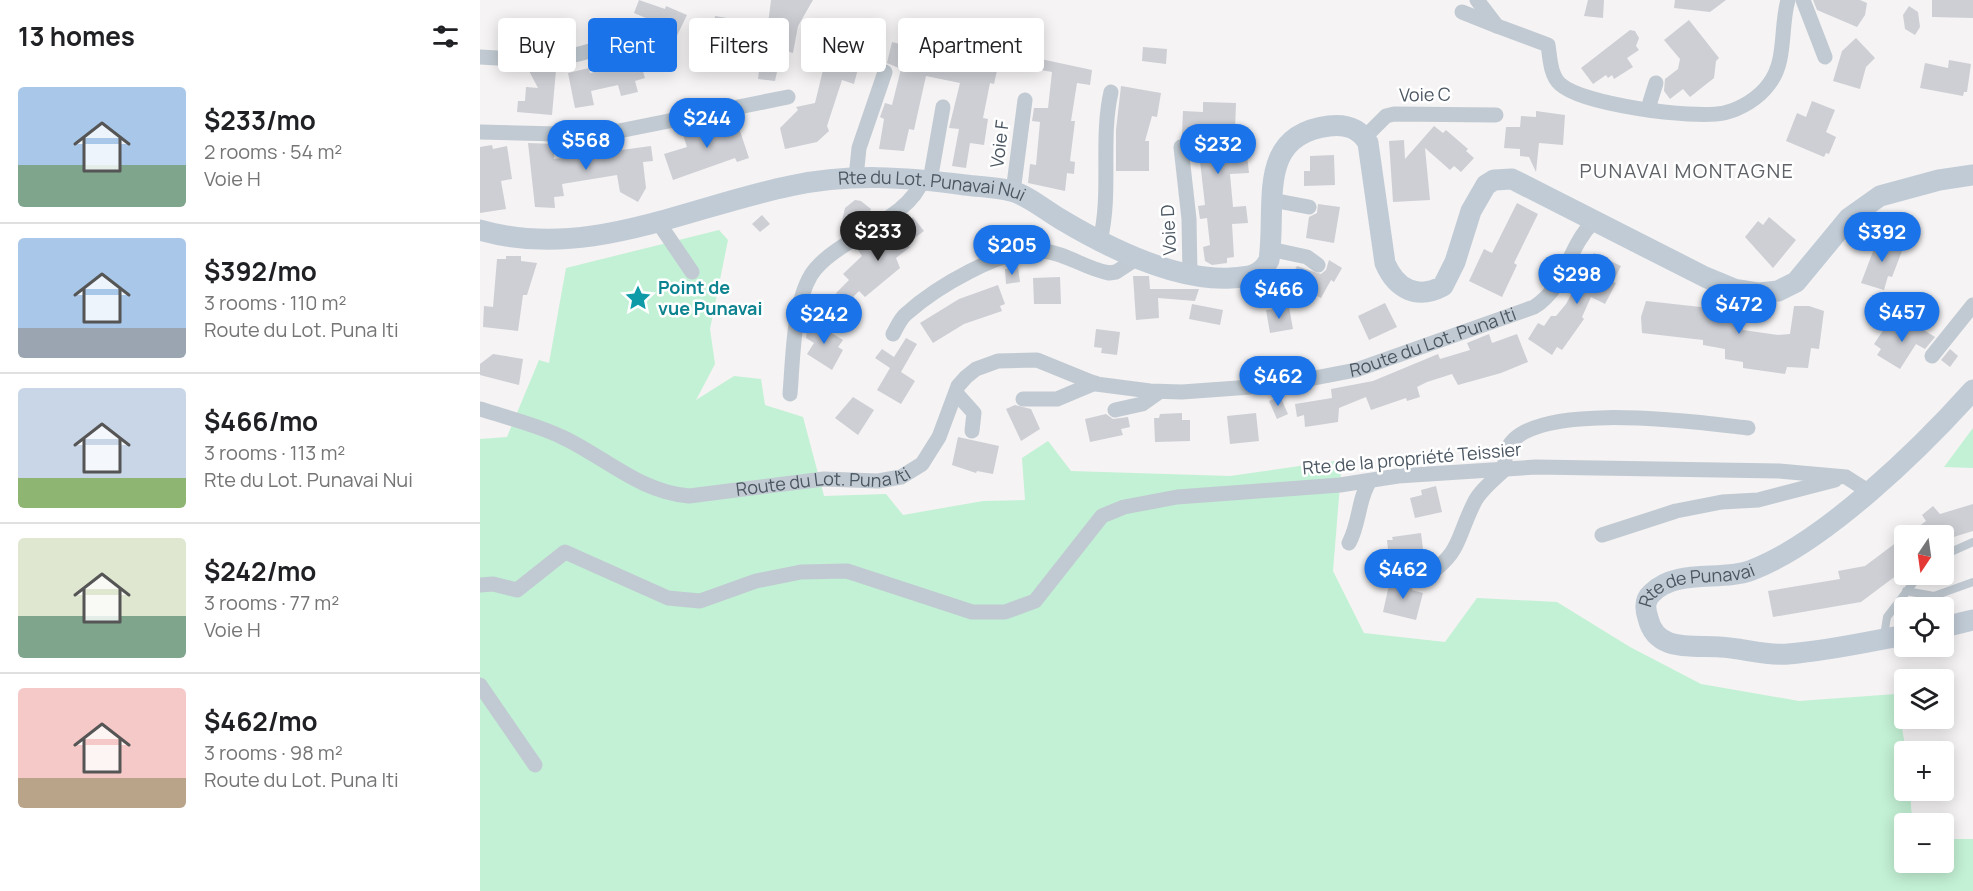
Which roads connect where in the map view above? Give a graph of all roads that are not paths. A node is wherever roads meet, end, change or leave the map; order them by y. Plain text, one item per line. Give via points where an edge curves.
1 (1477, 0) edge
2 (1788, 0) edge
3 (1803, 0) edge
4 (1462, 12) dead end
5 (1497, 26) junction
6 (588, 50) edge
7 (480, 57) edge
8 (1825, 57) dead end
9 (885, 72) dead end
10 (1656, 82) dead end
11 (1111, 92) dead end
12 (788, 97) dead end
13 (1024, 100) dead end
14 (943, 106) dead end
15 (1651, 110) junction
16 (1496, 115) dead end
17 (480, 132) edge
18 (1364, 138) junction
19 (1181, 147) dead end
20 (1973, 175) edge
21 (856, 177) junction
22 (926, 181) junction
23 (1013, 192) junction
24 (1272, 200) junction
25 (1309, 207) dead end
26 (658, 222) junction
27 (1593, 222) junction
28 (481, 235) edge
29 (1100, 241) junction
30 (1270, 249) junction
31 (1139, 257) junction
32 (1318, 265) dead end
33 (692, 272) dead end
34 (1190, 275) junction
35 (1973, 305) edge
36 (893, 334) dead end
37 (1932, 356) dead end
38 (1095, 383) junction
39 (1973, 390) edge
40 (1159, 392) junction
41 (790, 393) dead end
42 (956, 393) junction
43 (1023, 399) dead end
44 (480, 409) edge
45 (1115, 410) dead end
46 (1748, 428) dead end
47 (972, 431) dead end
48 (1505, 469) junction
49 (1846, 477) junction
50 (1370, 481) junction
51 (1868, 491) junction
52 (1602, 534) dead end
53 (1973, 542) edge
54 (1349, 543) dead end
55 (1954, 551) edge
56 (1424, 579) dead end
57 (1973, 582) edge
58 (480, 585) edge
59 (1911, 585) edge
60 (1906, 591) junction
61 (1973, 620) edge
62 (1954, 625) edge
63 (1894, 637) edge
64 (1884, 639) junction
65 (480, 685) edge
66 (535, 765) dead end

1 - 5 street
2 - 15 street via 1776,72 1755,98 1724,113
3 - 8 street
4 - 5 street
5 - 15 street via 1548,45 1553,72 1569,91
6 - 7 street via 549,60
9 - 21 street via 859,148
10 - 15 street
11 - 29 street via 1107,112 1105,222
12 - 17 street via 599,135
13 - 23 street, Voie F
14 - 22 street
16 - 18 street, Voie C via 1394,114 1386,116
18 - 24 main road, Rte du Lot. Punavai Nui via 1356,130 1340,125 1292,137 1279,156
18 - 27 main road via 1372,160 1385,263 1391,276 1410,292 1428,292 1443,286 1471,211 1486,184 1494,180 1512,179
19 - 34 street, Voie D
20 - 27 main road via 1880,196 1849,218 1796,282 1778,291 1734,289
21 - 22 main road, Rte du Lot. Punavai Nui via 897,176
21 - 26 main road, Rte du Lot. Punavai Nui via 790,185
22 - 23 main road, Rte du Lot. Punavai Nui
22 - 41 street via 909,201 813,273 797,325
23 - 29 main road, Rte du Lot. Punavai Nui
24 - 25 street
24 - 30 main road, Rte du Lot. Punavai Nui
26 - 28 main road, Rte du Lot. Punavai Nui via 553,241
26 - 33 street
27 - 40 street, Route du Lot. Puna Iti via 1579,236 1556,287 1534,307 1341,374 1278,385
29 - 31 main road, Rte du Lot. Punavai Nui
30 - 32 street via 1306,257
30 - 34 main road, Rte du Lot. Punavai Nui via 1263,271 1253,276
31 - 34 main road, Rte du Lot. Punavai Nui
31 - 36 street via 1108,273 1043,251 1023,251 950,283 903,316
35 - 37 street
38 - 40 street, Route du Lot. Puna Iti
38 - 42 street, Route du Lot. Puna Iti via 1037,360 1020,359 976,369
38 - 43 street via 1057,399
39 - 51 main road, Rte de Punavai via 1945,422
40 - 45 street via 1142,404
42 - 44 street, Route du Lot. Puna Iti via 939,437 922,464 901,477 878,481 824,479 688,496 659,492 563,437
42 - 47 street via 974,413
46 - 48 street via 1633,418 1568,420 1519,437 1506,451
48 - 49 street, Rte de la propriété Teissier via 1734,469
48 - 50 street, Rte de la propriété Teissier
48 - 56 street via 1474,502 1455,551
49 - 51 street, Rte de la propriété Teissier
49 - 52 street via 1758,500 1676,511
50 - 54 street
50 - 58 street, Rte de la propriété Teissier via 1177,497 1124,507 1102,516 1035,601 1005,612 972,612 847,570 801,572 756,581 700,601 668,598 565,552 517,590
51 - 64 main road, Rte de Punavai via 1825,527 1775,559 1750,571 1662,585 1650,594 1645,606 1648,622 1663,642 1680,647 1786,654
53 - 55 lane
57 - 60 lane via 1935,596
59 - 60 lane
60 - 64 lane via 1887,617
61 - 62 main road
63 - 64 main road, Rte de Punavai
65 - 66 street

